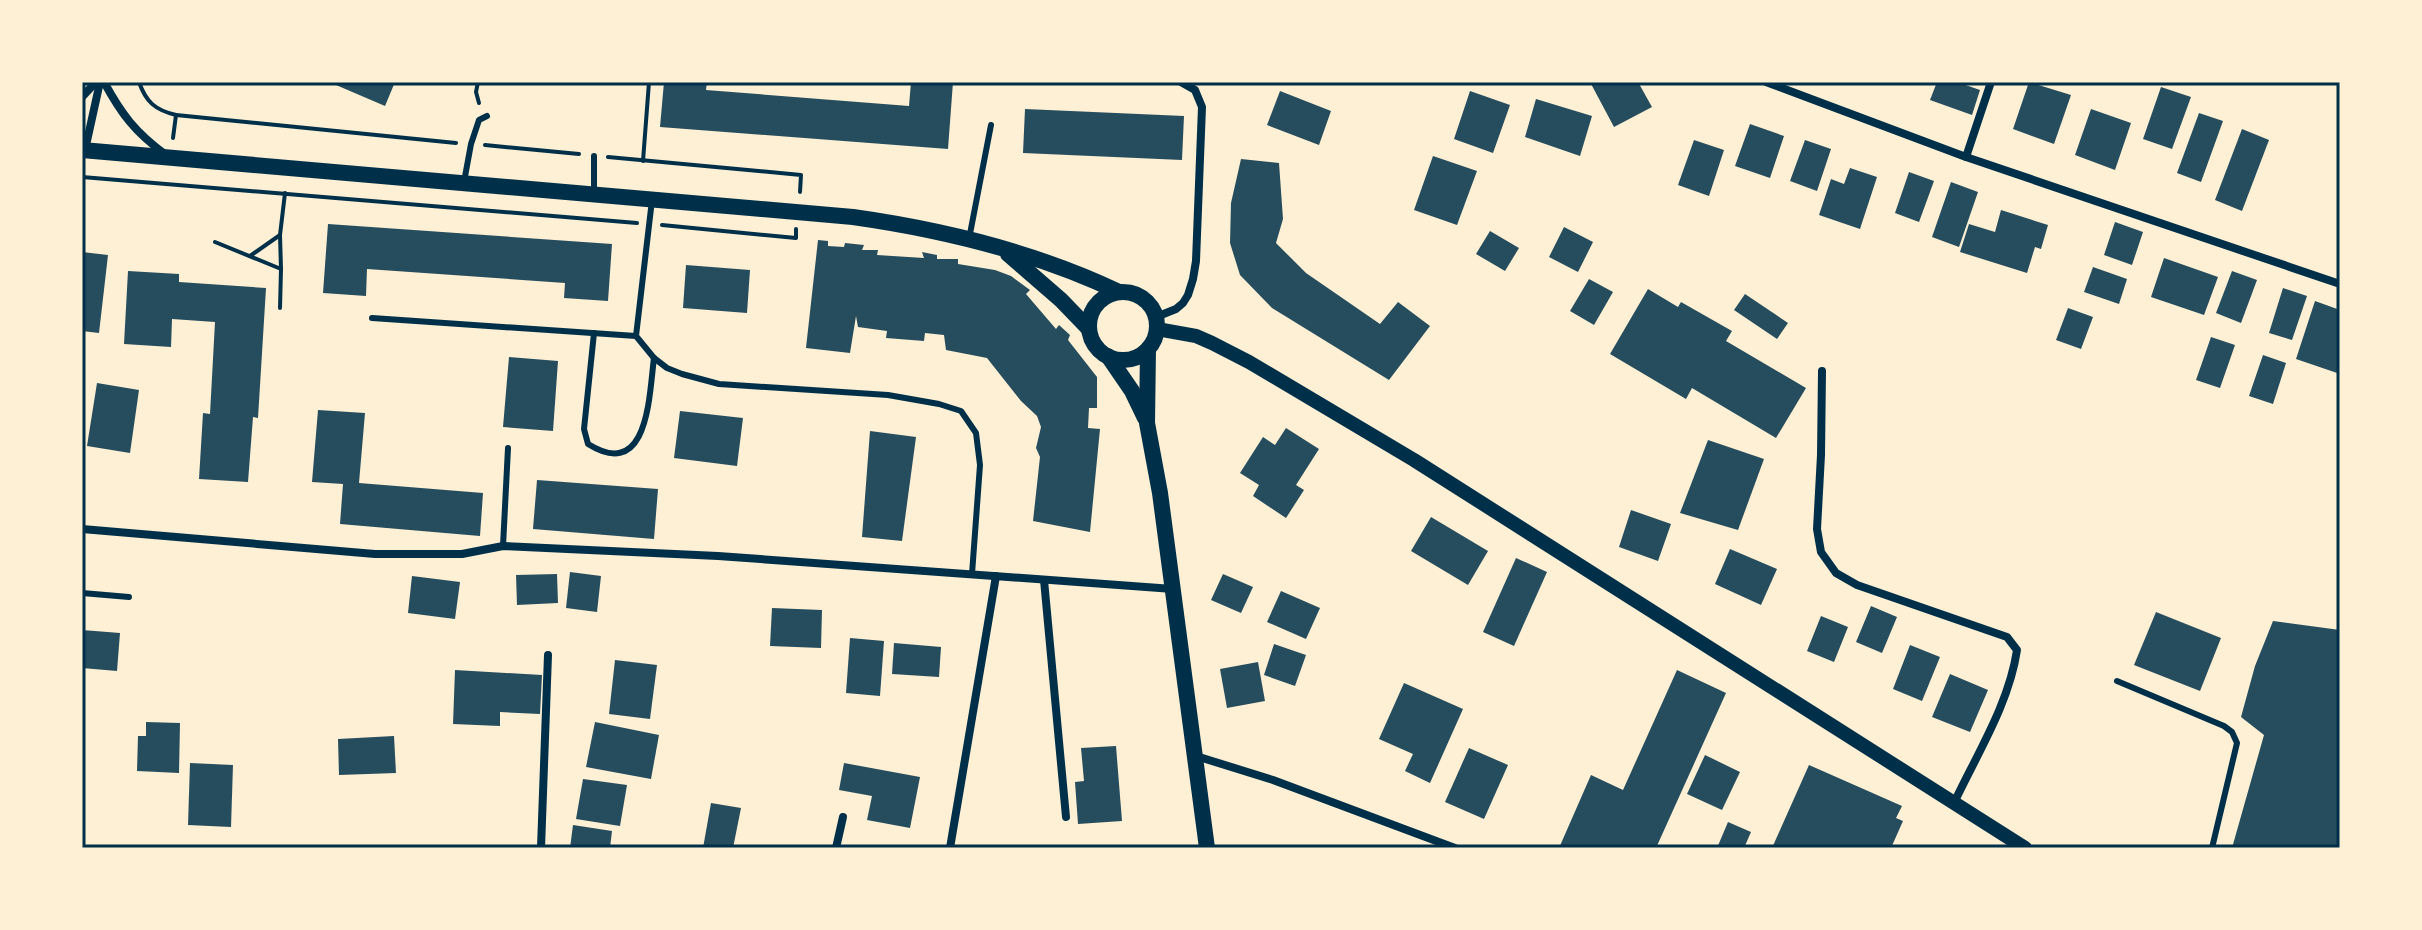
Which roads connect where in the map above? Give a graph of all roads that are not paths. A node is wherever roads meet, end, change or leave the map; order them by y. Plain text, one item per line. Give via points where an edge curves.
1 (100, 82) edge
2 (1181, 82) edge
3 (1766, 82) edge
4 (1991, 82) edge
5 (82, 97) edge
6 (484, 117) road end
7 (991, 125) dead end
8 (84, 150) edge
9 (594, 156) dead end
10 (1966, 157) junction
11 (170, 158) junction
12 (464, 183) junction
13 (594, 194) junction
14 (652, 200) junction
15 (969, 239) junction
16 (1000, 247) junction
17 (2340, 284) edge
18 (1119, 292) junction
19 (372, 318) dead end
20 (1157, 323) junction
21 (1089, 329) junction
22 (594, 333) junction
23 (636, 336) junction
24 (1148, 349) junction
25 (1108, 356) junction
26 (654, 358) junction
27 (1822, 371) dead end
28 (1147, 423) junction
29 (508, 448) dead end
30 (82, 529) edge
31 (503, 546) junction
32 (972, 574) junction
33 (996, 576) junction
34 (1044, 580) junction
35 (1174, 589) junction
36 (82, 593) edge
37 (129, 597) dead end
38 (548, 655) dead end
39 (2117, 681) dead end
40 (1195, 756) junction
41 (1954, 803) junction
42 (843, 817) dead end
43 (1066, 817) dead end
44 (541, 848) edge
45 (836, 848) edge
46 (950, 848) edge
47 (1207, 848) edge
48 (1455, 848) edge
49 (2025, 848) edge
50 (2212, 848) edge

1 - 5 street
1 - 8 street
1 - 11 street via 122,114
2 - 20 street via 1195,90 1202,107 1196,261 1183,303
3 - 10 street
4 - 10 street
6 - 12 lane via 471,144
7 - 15 lane
8 - 11 main road
9 - 13 lane
10 - 17 street
11 - 12 main road
12 - 13 main road
13 - 14 main road
14 - 15 main road via 853,217
14 - 23 lane
15 - 16 main road
16 - 18 main road
16 - 21 main road
18 - 20 main road via 1143,298
18 - 21 main road via 1100,300
19 - 22 lane
20 - 24 main road
20 - 41 street via 1212,343 1414,460
21 - 25 main road
22 - 23 lane
22 - 26 lane via 584,429 588,444 597,449 627,450 637,441 644,428
23 - 26 lane
24 - 25 main road via 1131,359
24 - 28 main road
25 - 28 main road
26 - 32 lane via 667,368 719,384 888,395 961,411 976,433 980,465
27 - 41 street via 1817,529 1821,552 1836,573 1857,585 2007,637 2017,650 2002,702
28 - 35 main road
29 - 31 lane
30 - 31 street via 375,554 462,554
31 - 32 street
32 - 33 street
33 - 34 street
33 - 46 street
34 - 35 street
34 - 43 street
35 - 40 main road
36 - 37 lane
38 - 44 street
39 - 50 lane via 2232,732 2237,743
40 - 47 main road
40 - 48 street
41 - 49 street
42 - 45 street

